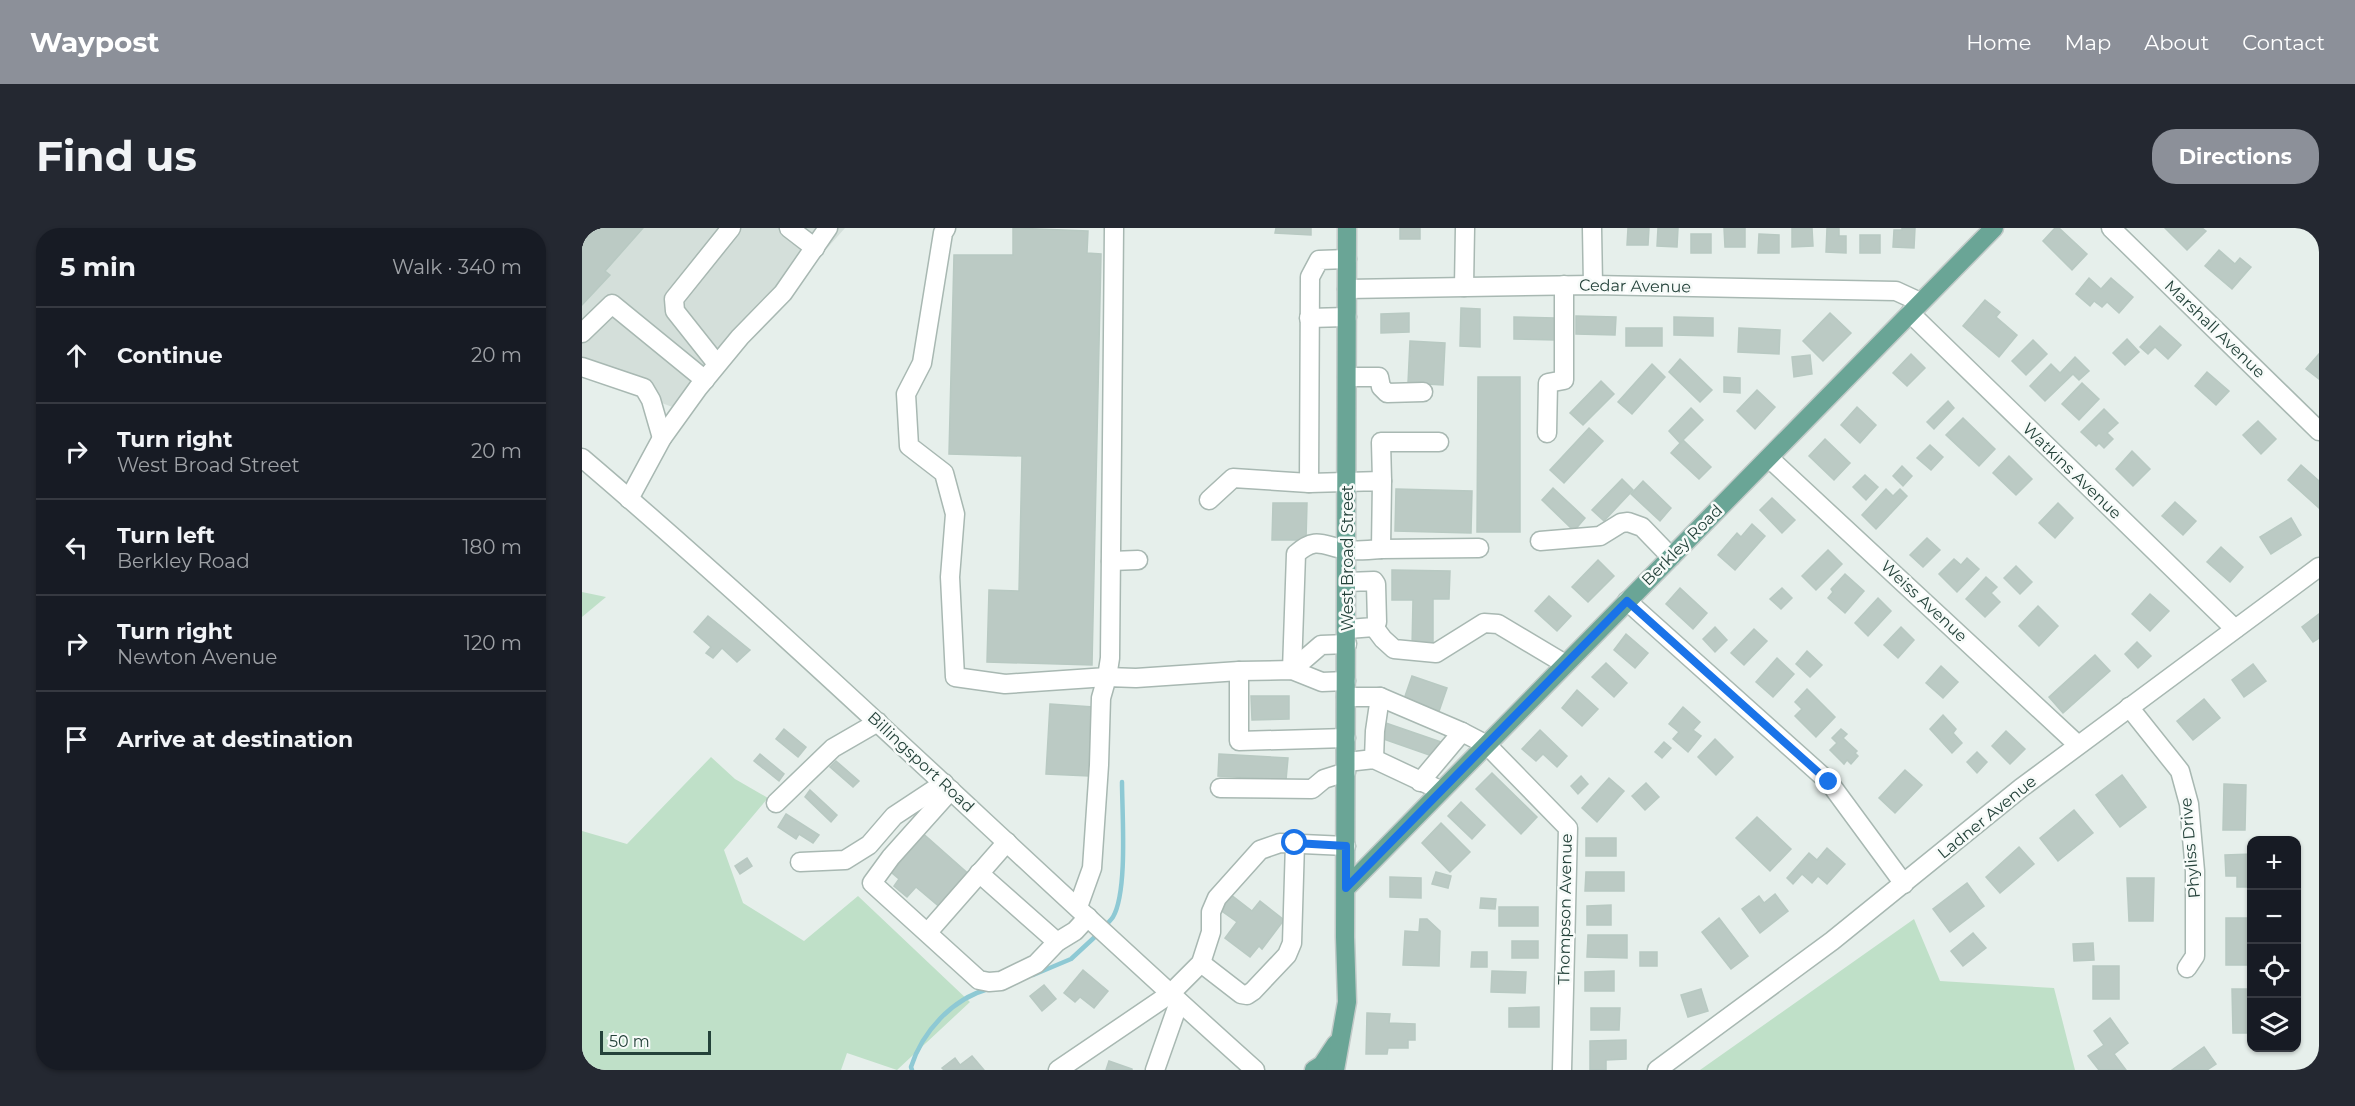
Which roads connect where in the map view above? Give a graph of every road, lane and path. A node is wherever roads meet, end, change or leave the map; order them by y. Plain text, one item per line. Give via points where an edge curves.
1 (731, 228) edge
2 (789, 228) edge
3 (828, 228) edge
4 (946, 228) edge
5 (1114, 228) edge
6 (1347, 228) edge
7 (1464, 228) edge
8 (1592, 228) edge
9 (1994, 228) edge
10 (2111, 228) edge
11 (814, 248) junction
12 (1347, 259) junction
13 (1564, 285) junction
14 (1593, 285) junction
15 (1464, 287) junction
16 (1347, 289) junction
17 (1915, 307) junction
18 (1347, 317) junction
19 (1309, 318) junction
20 (582, 333) edge
21 (717, 364) junction
22 (582, 366) edge
23 (1347, 377) junction
24 (705, 380) junction
25 (1423, 392) dead end
26 (2319, 431) edge
27 (1546, 433) dead end
28 (662, 438) junction
29 (1439, 442) dead end
30 (1769, 458) junction
31 (582, 459) edge
32 (1347, 481) junction
33 (1382, 481) junction
34 (1309, 483) junction
35 (629, 499) junction
36 (1209, 501) dead end
37 (1540, 541) dead end
38 (1479, 548) dead end
39 (1381, 549) junction
40 (1347, 550) junction
41 (1671, 557) junction
42 (1138, 560) dead end
43 (1111, 561) junction
44 (2319, 567) edge
45 (1347, 582) junction
46 (1627, 601) junction
47 (1374, 627) junction
48 (2235, 629) junction
49 (1348, 637) junction
50 (1565, 664) junction
51 (1292, 670) junction
52 (1239, 671) junction
53 (1107, 677) junction
54 (1346, 689) junction
55 (1380, 697) junction
56 (2129, 707) junction
57 (878, 722) junction
58 (1462, 732) junction
59 (1346, 738) junction
60 (1487, 745) junction
61 (2078, 745) junction
62 (1374, 759) junction
63 (1346, 767) junction
64 (1420, 782) junction
65 (947, 786) junction
66 (1220, 788) dead end
67 (1440, 790) junction
68 (776, 804) dead end
69 (1007, 842) junction
70 (1295, 843) junction
71 (1346, 846) junction
72 (800, 862) dead end
73 (979, 873) junction
74 (1904, 884) junction
75 (1346, 888) junction
76 (1087, 915) junction
77 (928, 932) junction
78 (1057, 942) junction
79 (1202, 963) junction
80 (2187, 969) dead end
81 (1175, 998) junction
82 (1342, 1035) junction
83 (1058, 1070) edge
84 (1155, 1070) edge
85 (1255, 1070) edge
86 (1314, 1070) edge
87 (1335, 1070) edge
88 (1562, 1070) edge
89 (1657, 1070) edge

1 - 21 street via 674,299 675,311
2 - 11 street
3 - 11 street
4 - 53 street via 922,363 906,394 909,446 944,473 955,514 950,577 955,677 1005,684
5 - 43 street
6 - 12 main road, West Broad Street
7 - 15 street
8 - 14 street
9 - 17 main road, Berkley Road
10 - 26 street, Marshall Avenue
11 - 21 street via 783,293
12 - 16 main road, West Broad Street
12 - 19 street via 1319,261 1310,277
13 - 14 street, Cedar Avenue
13 - 15 street, Cedar Avenue
13 - 27 street via 1564,380 1548,383
14 - 17 street, Cedar Avenue via 1896,291
15 - 16 street, Cedar Avenue
16 - 18 main road, West Broad Street
17 - 30 main road, Berkley Road
17 - 48 street, Watkins Avenue
18 - 19 street
18 - 23 main road, West Broad Street
19 - 34 street
20 - 24 street via 612,304
21 - 24 street
22 - 28 street via 644,388
23 - 25 street via 1378,377 1387,393
23 - 32 main road, West Broad Street
24 - 28 street
28 - 35 street
29 - 33 street via 1381,442
30 - 41 main road, Berkley Road
30 - 61 street, Weiss Avenue
31 - 35 street, Billingsport Road
32 - 33 street
32 - 34 street
32 - 40 main road, West Broad Street
33 - 39 street
34 - 36 street via 1233,478
35 - 57 street, Billingsport Road
37 - 41 street via 1600,536 1628,522 1642,527
38 - 39 street
39 - 40 street
40 - 45 main road, West Broad Street
40 - 51 street via 1321,542 1305,546 1296,554
41 - 46 main road, Berkley Road
42 - 43 street
43 - 53 street
44 - 48 street, Ladner Avenue
45 - 47 street via 1376,584
45 - 49 main road, West Broad Street
46 - 50 main road, Berkley Road
46 - 74 street via 1829,782
47 - 49 street
47 - 50 street via 1394,649 1436,653 1484,623 1498,624
48 - 56 street, Ladner Avenue
49 - 51 street via 1321,645
49 - 54 main road, West Broad Street
50 - 60 main road, Berkley Road
51 - 52 street
51 - 54 street
52 - 53 street
52 - 59 street via 1239,741
53 - 76 street via 1101,698
54 - 55 street
54 - 59 main road, West Broad Street
55 - 58 street, Thompson Avenue
55 - 62 street
56 - 61 street, Ladner Avenue
56 - 80 street, Phyliss Drive via 2180,771 2189,804 2195,871 2195,956
57 - 65 street, Billingsport Road
57 - 68 street via 833,748
58 - 60 street, Thompson Avenue
58 - 64 street
59 - 63 main road, West Broad Street
60 - 67 main road, Berkley Road
60 - 88 street, Thompson Avenue via 1568,828
61 - 74 street, Ladner Avenue
62 - 63 street
62 - 64 street
63 - 66 street via 1312,789
63 - 71 main road, West Broad Street
64 - 67 street
65 - 69 street, Billingsport Road
65 - 72 street via 894,816 869,844 845,860
65 - 77 street via 872,883
67 - 75 main road, Berkley Road
69 - 73 street
69 - 76 street, Billingsport Road
70 - 71 street
70 - 79 street via 1260,850 1217,898
70 - 79 street via 1293,933 1287,955 1247,995
71 - 75 main road, West Broad Street
73 - 77 street
73 - 78 street
74 - 89 street, Ladner Avenue
75 - 82 main road, West Broad Street via 1347,1002
76 - 78 street via 1075,931
76 - 81 street, Billingsport Road
77 - 78 street via 979,980 989,982 1001,981 1036,964
79 - 81 street
81 - 83 street
81 - 84 street
81 - 85 street, Billingsport Road
82 - 86 main road via 1322,1065
82 - 87 main road, West Broad Street

